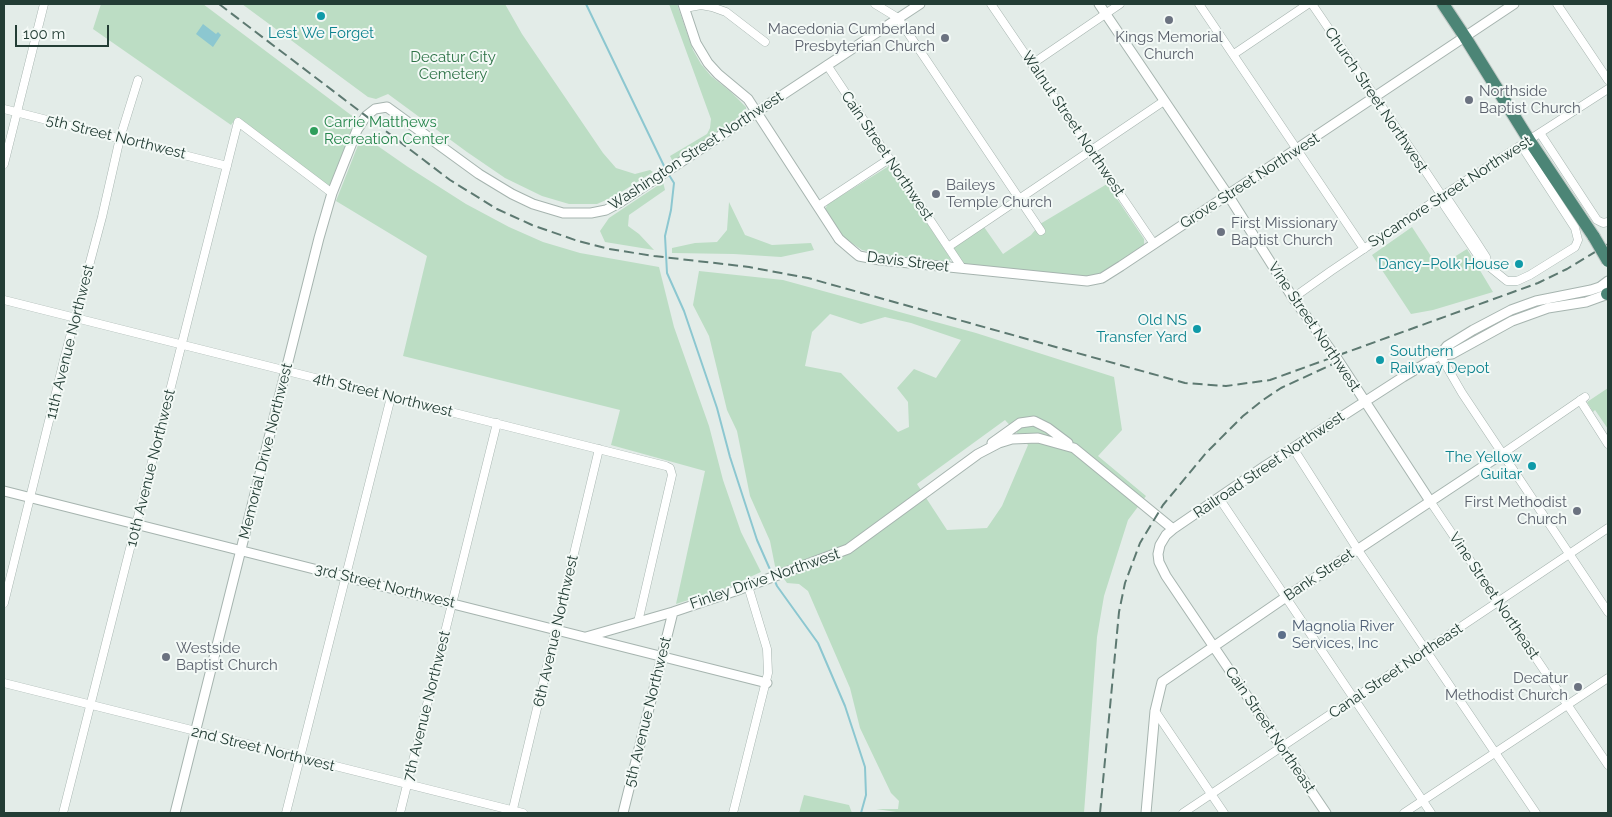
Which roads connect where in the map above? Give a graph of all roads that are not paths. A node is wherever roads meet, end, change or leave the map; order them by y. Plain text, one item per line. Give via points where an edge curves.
1 (44, 4) edge
2 (874, 4) edge
3 (920, 4) edge
4 (992, 4) edge
5 (1099, 4) edge
6 (1120, 4) edge
7 (1199, 4) edge
8 (1310, 4) edge
9 (1443, 4) edge
10 (1514, 4) edge
11 (1557, 4) edge
12 (684, 6) edge
13 (1105, 14) junction
14 (898, 18) junction
15 (1465, 37) junction
16 (765, 42) dead end
17 (1234, 54) junction
18 (1032, 64) junction
19 (827, 65) junction
20 (138, 80) dead end
21 (1608, 80) edge
22 (1608, 89) edge
23 (1375, 96) junction
24 (1164, 101) junction
25 (387, 107) joint
26 (4, 109) edge
27 (17, 112) junction
28 (756, 112) junction
29 (120, 138) junction
30 (1530, 139) junction
31 (1091, 150) junction
32 (1298, 150) junction
33 (889, 158) junction
34 (4, 164) edge
35 (228, 166) junction
36 (332, 193) junction
37 (1228, 195) junction
38 (1442, 196) junction
39 (1020, 198) junction
40 (818, 206) junction
41 (1608, 222) edge
42 (1041, 231) dead end
43 (1154, 244) junction
44 (948, 247) junction
45 (1364, 249) junction
46 (1608, 261) edge
47 (962, 268) junction
48 (1608, 281) edge
49 (1608, 294) edge
50 (1293, 298) junction
51 (4, 300) edge
52 (76, 318) junction
53 (182, 345) junction
54 (1440, 355) junction
55 (287, 371) junction
56 (391, 397) junction
57 (1364, 402) junction
58 (497, 423) junction
59 (1608, 444) edge
60 (1074, 448) junction
61 (1293, 448) junction
62 (600, 449) junction
63 (978, 454) junction
64 (1502, 454) junction
65 (4, 491) edge
66 (30, 498) junction
67 (1219, 498) junction
68 (1430, 500) junction
69 (136, 524) junction
70 (1173, 528) junction
71 (1608, 528) edge
72 (241, 550) junction
73 (1358, 550) junction
74 (1569, 553) junction
75 (346, 576) junction
76 (748, 586) junction
77 (1286, 597) junction
78 (1498, 602) junction
79 (452, 603) junction
80 (4, 604) edge
81 (672, 612) junction
82 (1608, 612) edge
83 (638, 622) junction
84 (557, 629) junction
85 (586, 637) junction
86 (1214, 646) junction
87 (1426, 650) junction
88 (662, 656) junction
89 (1608, 678) edge
90 (767, 682) junction
91 (4, 683) edge
92 (1354, 698) junction
93 (90, 705) junction
94 (1568, 705) junction
95 (1155, 711) junction
96 (196, 732) junction
97 (1282, 747) junction
98 (1495, 754) junction
99 (300, 758) junction
100 (1608, 766) edge
101 (407, 786) junction
102 (1211, 794) junction
103 (1423, 801) junction
104 (512, 812) edge
105 (63, 813) edge
106 (175, 813) edge
107 (286, 813) edge
108 (400, 813) edge
109 (523, 813) edge
110 (623, 813) edge
111 (733, 813) edge
112 (1146, 813) edge
113 (1183, 813) edge
114 (1224, 813) edge
115 (1326, 813) edge
116 (1404, 813) edge
117 (1431, 813) edge
118 (1536, 813) edge

1 - 27 street
2 - 14 street
3 - 14 street, Washington Street Northwest
4 - 18 street, Walnut Street Northwest
5 - 13 street, Vine Street Northwest
6 - 13 street
7 - 17 street
8 - 17 street
8 - 23 street, Church Street Northwest
9 - 15 highway
10 - 15 street, Grove Street Northwest
11 - 21 street
12 - 16 street via 712,6 726,12
12 - 28 street, Davis Street via 696,43 708,63 742,93
13 - 18 street
13 - 24 street, Vine Street Northwest
14 - 19 street, Washington Street Northwest
14 - 39 street
15 - 23 street, Grove Street Northwest
15 - 30 highway
17 - 32 street
18 - 31 street, Walnut Street Northwest
19 - 28 street, Washington Street Northwest
19 - 33 street, Cain Street Northwest
20 - 29 street, 11th Avenue Northwest
22 - 30 street, Sycamore Street Northwest
23 - 32 street, Grove Street Northwest
23 - 38 street, Church Street Northwest
24 - 31 street
24 - 37 street, Vine Street Northwest
25 - 28 street, Washington Street Northwest via 512,194 549,209 577,214 606,210
25 - 36 street, Memorial Drive Northwest via 375,109 363,120
26 - 27 street, 5th Street Northwest
27 - 29 street, 5th Street Northwest
27 - 34 street
28 - 40 street, Davis Street
29 - 35 street, 5th Street Northwest
29 - 52 street, 11th Avenue Northwest
30 - 38 street, Sycamore Street Northwest
30 - 38 street, Church Street Northwest via 1576,228 1578,240 1575,247 1517,281 1507,281 1481,260 1444,205
30 - 41 street via 1598,220
30 - 46 highway, bridge
31 - 39 street
31 - 43 street, Walnut Street Northwest
32 - 37 street, Grove Street Northwest
32 - 45 street
33 - 40 street
33 - 44 street, Cain Street Northwest
35 - 36 street, 10th Avenue Northwest via 238,122
35 - 53 street, 10th Avenue Northwest
36 - 55 street, Memorial Drive Northwest
37 - 43 street, Grove Street Northwest
37 - 50 street, Vine Street Northwest
38 - 45 street, Sycamore Street Northwest
39 - 42 street
39 - 44 street
40 - 47 street, Davis Street via 839,239 860,256
43 - 47 street, Grove Street Northwest via 1102,278 1088,281
44 - 47 street, Cain Street Northwest
45 - 50 street, Sycamore Street Northwest
48 - 54 street, Railroad Street Northwest via 1591,290 1536,301 1511,310 1447,346
49 - 54 street via 1586,302 1548,308 1512,321 1452,354
50 - 57 street, Vine Street Northwest
51 - 52 street, 4th Street Northwest
52 - 53 street, 4th Street Northwest
52 - 66 street, 11th Avenue Northwest
53 - 55 street, 4th Street Northwest
53 - 69 street, 10th Avenue Northwest
54 - 57 street, Railroad Street Northwest
54 - 64 street
55 - 56 street, 4th Street Northwest
55 - 72 street, Memorial Drive Northwest
56 - 58 street, 4th Street Northwest
56 - 75 street
57 - 61 street, Railroad Street Northwest
57 - 68 street, Vine Street Northwest
58 - 62 street, 4th Street Northwest
58 - 79 street, 7th Avenue Northwest
59 - 64 street via 1582,399
60 - 63 street, Finley Drive Northwest via 1029,437 1005,441
60 - 63 street, Finley Drive Northwest via 1048,428 1034,422 1020,422
60 - 70 street, Finley Drive Northwest
61 - 67 street, Railroad Street Northwest
61 - 73 street
62 - 83 street, 4th Street Northwest via 666,466 672,472
62 - 84 street, 6th Avenue Northwest
63 - 76 street, Finley Drive Northwest via 848,550
64 - 68 street, Bank Street
64 - 74 street
65 - 66 street, 3rd Street Northwest
66 - 69 street, 3rd Street Northwest
66 - 80 street, 11th Avenue Northwest
67 - 70 street, Railroad Street Northwest
67 - 77 street
68 - 73 street, Bank Street
68 - 78 street, Vine Street Northeast
69 - 72 street, 3rd Street Northwest
69 - 93 street, 10th Avenue Northwest
70 - 86 street, Railroad Street Northwest via 1160,546 1158,554 1162,569
71 - 74 street, Canal Street Northeast
72 - 75 street, 3rd Street Northwest
72 - 96 street, Memorial Drive Northwest
73 - 77 street, Bank Street
73 - 87 street
74 - 78 street, Canal Street Northeast
74 - 82 street
75 - 79 street, 3rd Street Northwest
75 - 99 street
76 - 81 street, Finley Drive Northwest
76 - 90 street via 767,649
77 - 86 street, Bank Street
77 - 92 street
78 - 87 street, Canal Street Northeast
78 - 94 street, Vine Street Northeast
79 - 84 street, 3rd Street Northwest
79 - 101 street, 7th Avenue Northwest
81 - 83 street, Finley Drive Northwest
81 - 88 street, 5th Avenue Northwest
83 - 85 street, Finley Drive Northwest
84 - 85 street, 3rd Street Northwest
84 - 104 street, 6th Avenue Northwest
85 - 88 street, 3rd Street Northwest
86 - 95 street, Bank Street via 1162,682
86 - 97 street, Cain Street Northeast
87 - 92 street, Canal Street Northeast
87 - 98 street
88 - 90 street, 3rd Street Northwest
88 - 110 street, 5th Avenue Northwest
89 - 94 street
90 - 111 street
91 - 93 street, 2nd Street Northwest
92 - 97 street, Canal Street Northeast
92 - 103 street
93 - 96 street, 2nd Street Northwest
93 - 105 street, 10th Avenue Northwest
94 - 98 street
94 - 100 street, Vine Street Northeast
95 - 102 street
95 - 112 street, Bank Street
96 - 99 street, 2nd Street Northwest
96 - 106 street, Memorial Drive Northwest
97 - 102 street, Canal Street Northeast
97 - 115 street, Cain Street Northeast
98 - 103 street
98 - 118 street
99 - 101 street, 2nd Street Northwest
99 - 107 street
101 - 104 street, 2nd Street Northwest
101 - 108 street, 7th Avenue Northwest
102 - 113 street, Canal Street Northeast
102 - 114 street
103 - 116 street
103 - 117 street
104 - 109 street, 2nd Street Northwest

